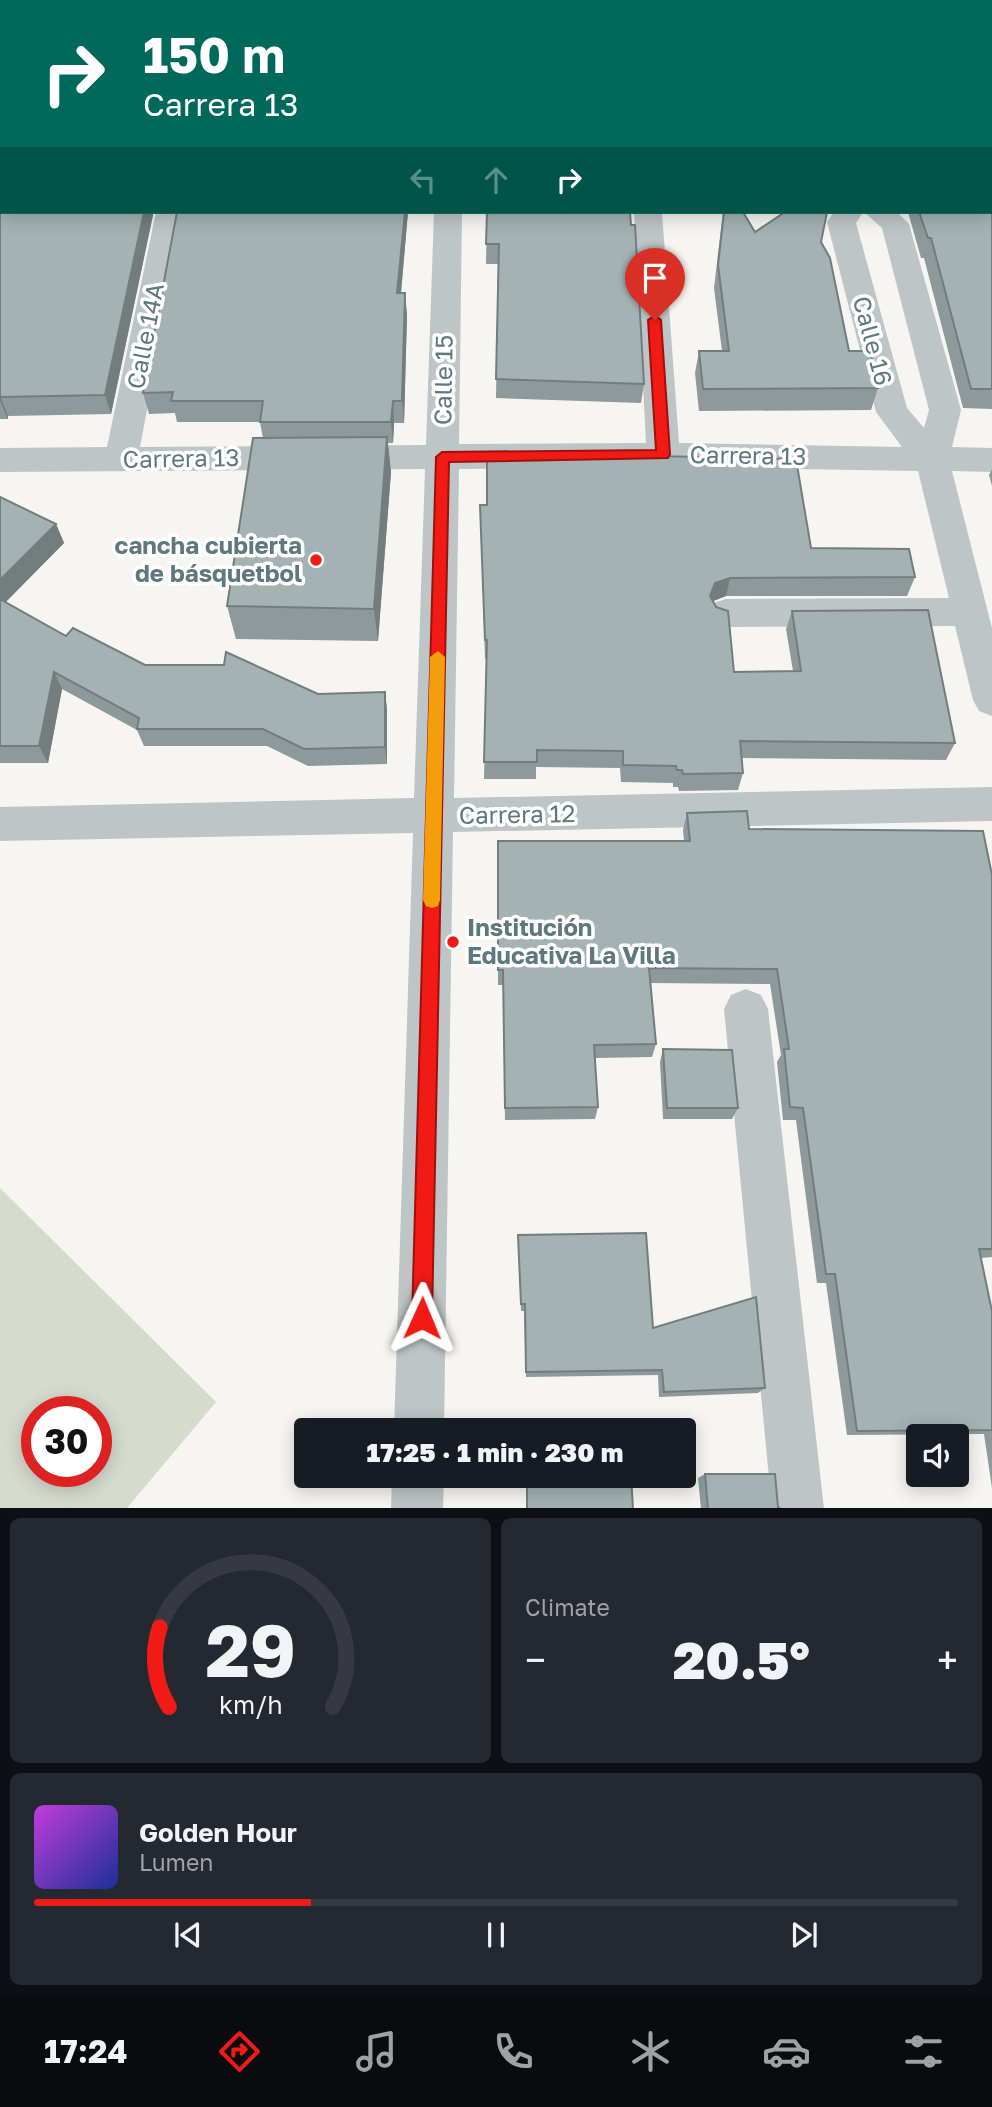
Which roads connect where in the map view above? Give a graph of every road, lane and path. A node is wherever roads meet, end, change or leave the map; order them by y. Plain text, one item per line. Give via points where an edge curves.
1 (170, 214) edge
2 (448, 214) edge
3 (648, 214) edge
4 (847, 214) edge
5 (881, 214) edge
6 (663, 454) junction
7 (442, 457) junction
8 (0, 460) edge
9 (121, 460) junction
10 (932, 460) junction
11 (992, 460) edge
12 (970, 612) junction
13 (726, 613) edge
14 (992, 700) edge
15 (992, 804) edge
16 (433, 817) junction
17 (0, 824) edge
18 (746, 1009) dead end
19 (419, 1418) edge
20 (418, 1488) edge
21 (417, 1508) edge
22 (798, 1508) edge

1 - 9 street, Calle 14A
2 - 7 street, Calle 15
3 - 6 street
4 - 10 street, Calle 16 via 841,222 892,412
5 - 10 street, Calle 16 via 895,224 945,410
6 - 7 street, Carrera 13
6 - 10 street, Carrera 13
7 - 9 street, Carrera 13
7 - 16 street, Calle 15
8 - 9 street, Carrera 13
10 - 11 street, Carrera 13
10 - 12 street, Calle 16
12 - 13 street
12 - 14 street, Calle 16
15 - 16 street, Carrera 12
16 - 17 street, Carrera 12
16 - 19 street, Calle 15
18 - 22 street
20 - 21 street

